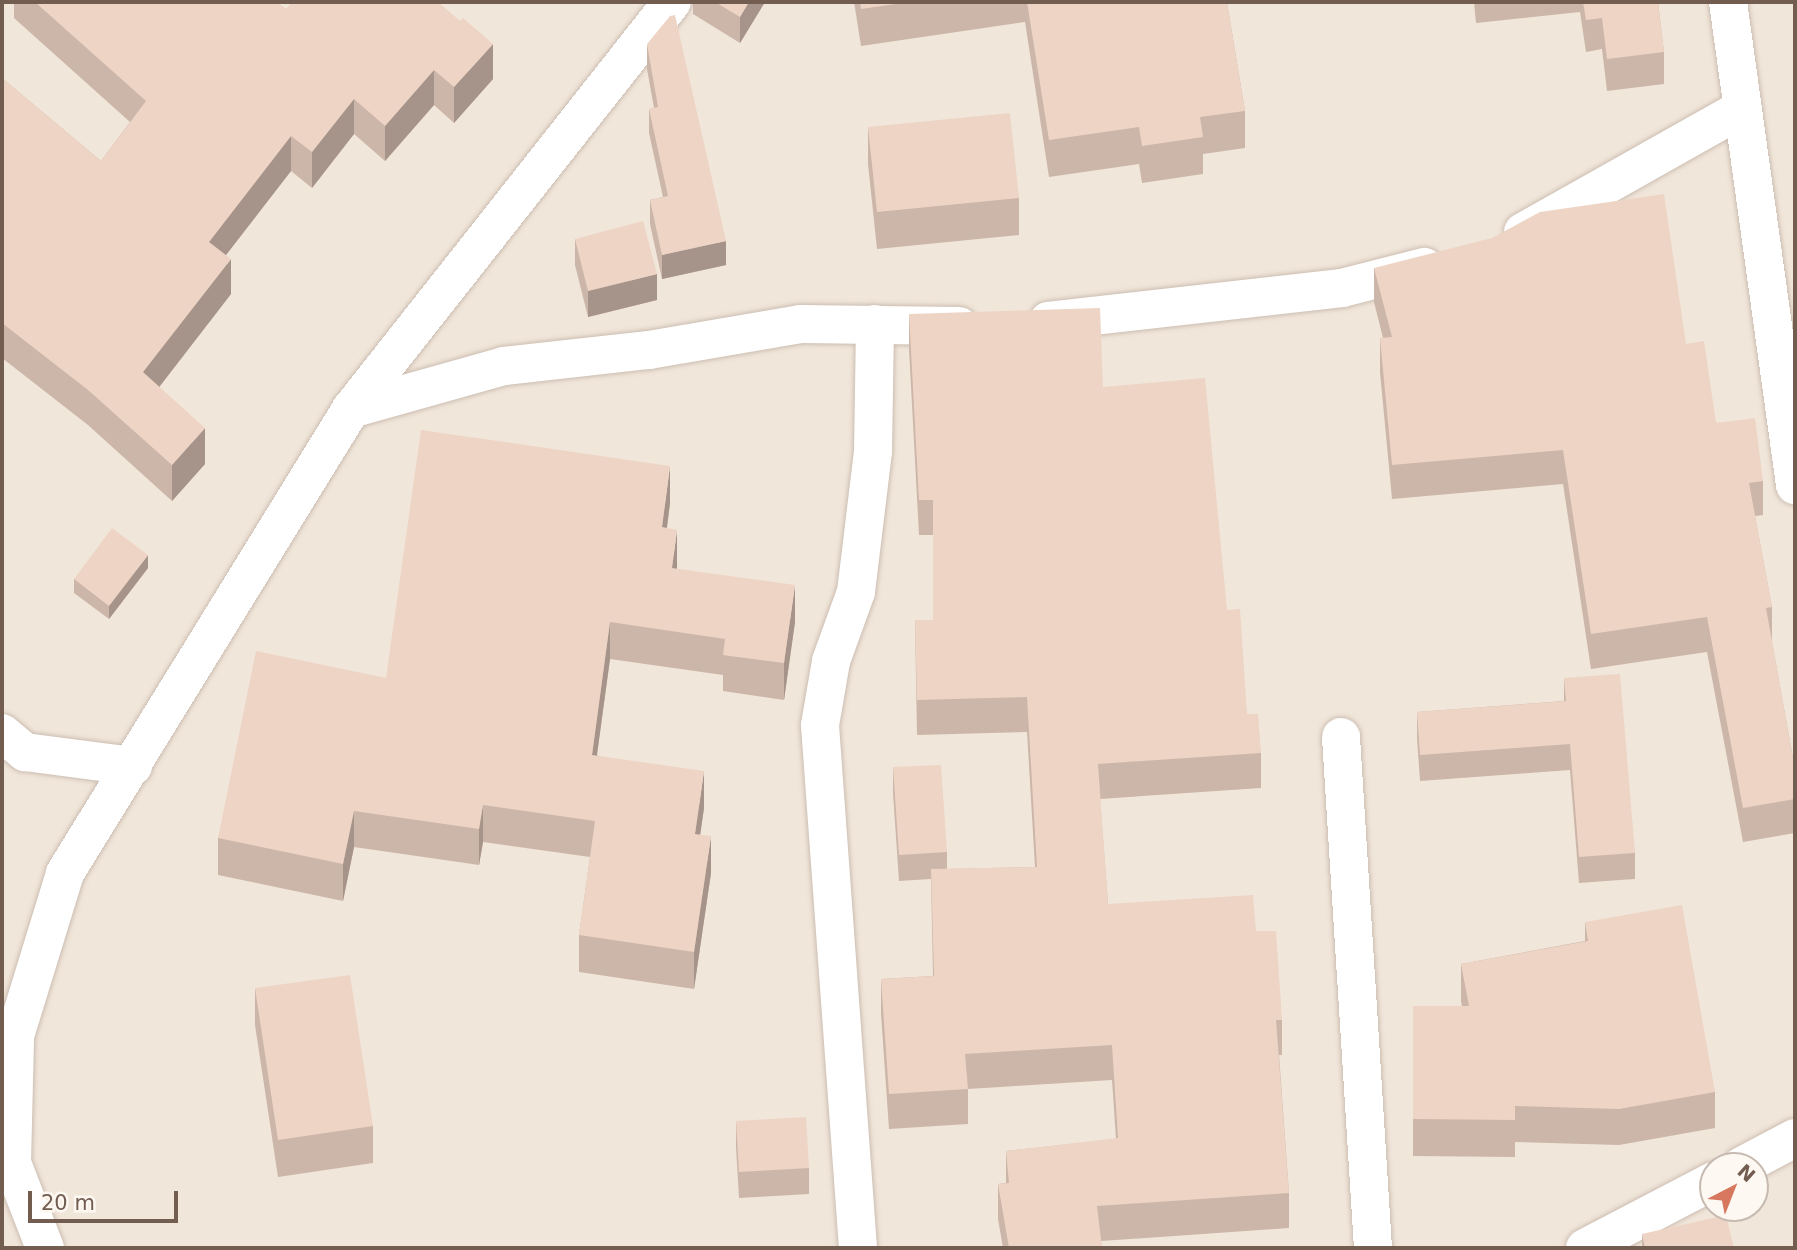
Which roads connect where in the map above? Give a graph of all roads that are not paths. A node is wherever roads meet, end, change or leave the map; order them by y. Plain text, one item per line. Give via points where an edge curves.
1 (672, 2) edge
2 (1728, 2) edge
3 (1741, 109) junction
4 (875, 324) junction
5 (351, 409) junction
6 (1795, 485) edge
7 (2, 733) edge
8 (1341, 737) dead end
9 (133, 766) junction
10 (1795, 1138) edge
11 (1768, 1152) edge
12 (1699, 1188) edge
13 (45, 1248) edge
14 (858, 1248) edge
15 (1373, 1248) edge
16 (1585, 1248) edge

1 - 5 street
2 - 3 street
3 - 4 street via 1473,255 1342,288 999,324
3 - 6 street
4 - 5 street via 801,324 649,350 504,366
4 - 14 street via 873,452 860,566 856,592 831,661 820,725
5 - 9 street
7 - 9 street via 25,752
8 - 15 street
9 - 13 street via 65,873 15,1036 12,1163
10 - 11 street
12 - 16 street

